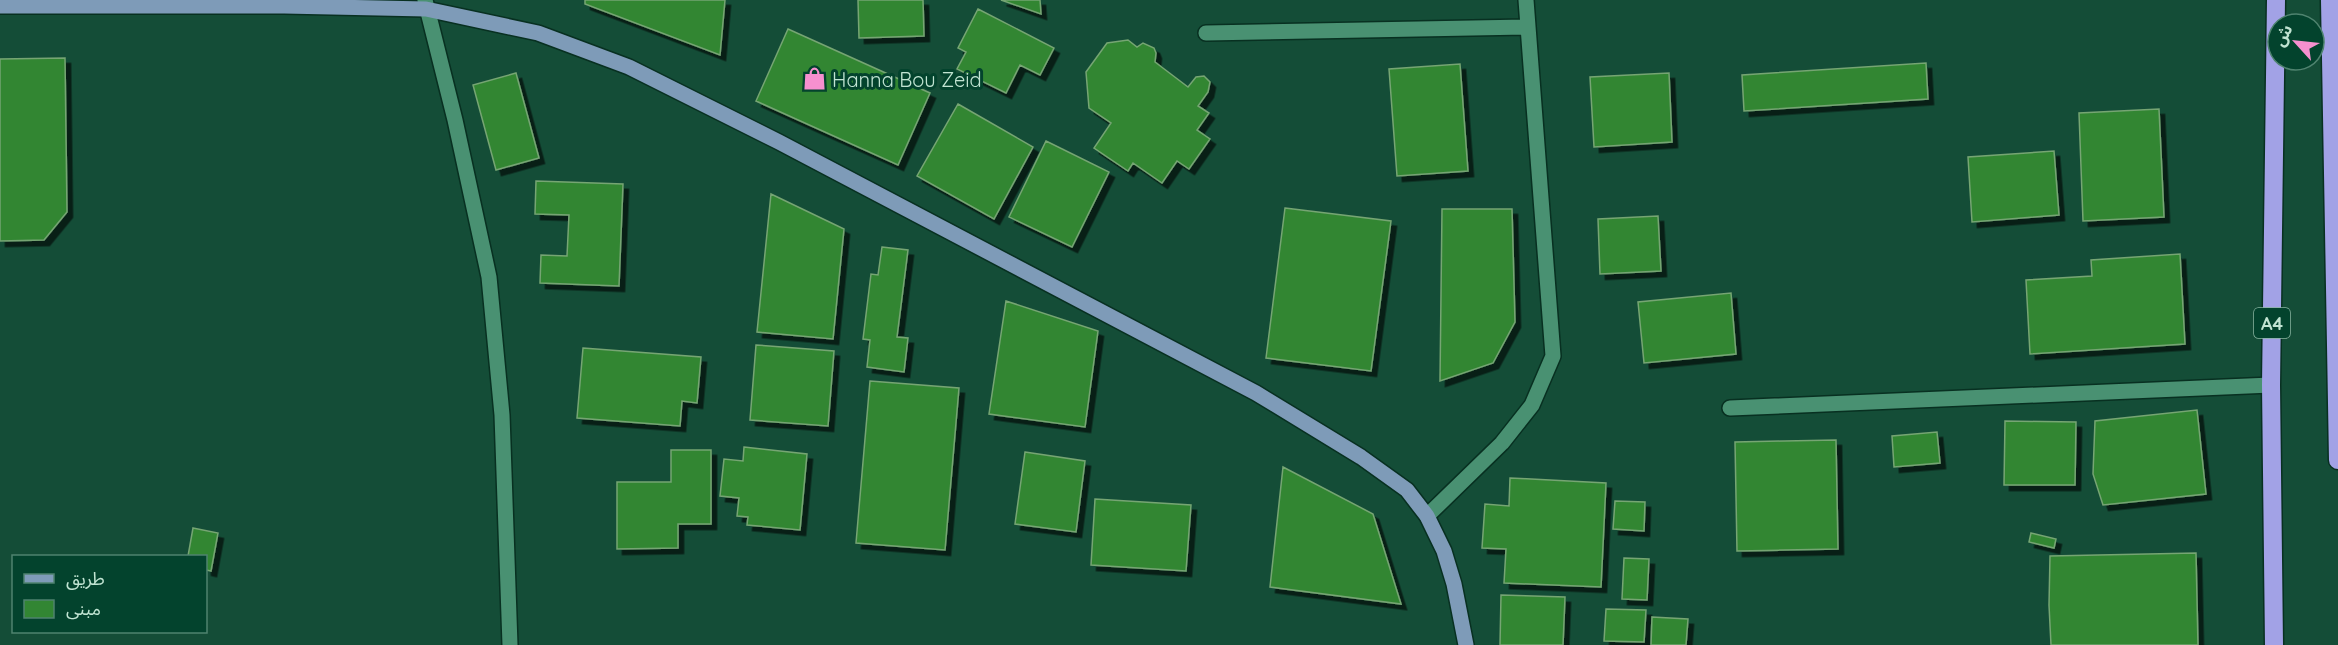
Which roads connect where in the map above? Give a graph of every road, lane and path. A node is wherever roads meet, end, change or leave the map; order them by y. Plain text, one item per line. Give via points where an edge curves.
1 (1526, 0) edge
2 (2276, 0) edge
3 (2330, 0) edge
4 (48, 3) edge
5 (425, 5) edge
6 (0, 6) edge
7 (1527, 27) junction
8 (1206, 33) dead end
9 (2271, 385) junction
10 (2337, 406) edge
11 (1730, 408) dead end
12 (2338, 460) edge
13 (1427, 516) junction
14 (510, 645) edge
15 (1466, 645) edge
16 (2274, 645) edge

1 - 7 street
2 - 9 highway, A4
3 - 10 highway
4 - 5 main road
4 - 6 main road
5 - 13 main road via 538,33 629,67 779,142 1256,393 1407,490
5 - 14 street via 489,277 502,415
7 - 8 street
7 - 13 street via 1553,356 1532,405 1502,443
9 - 11 street
9 - 16 highway, A4
10 - 12 highway
13 - 15 main road via 1451,573

